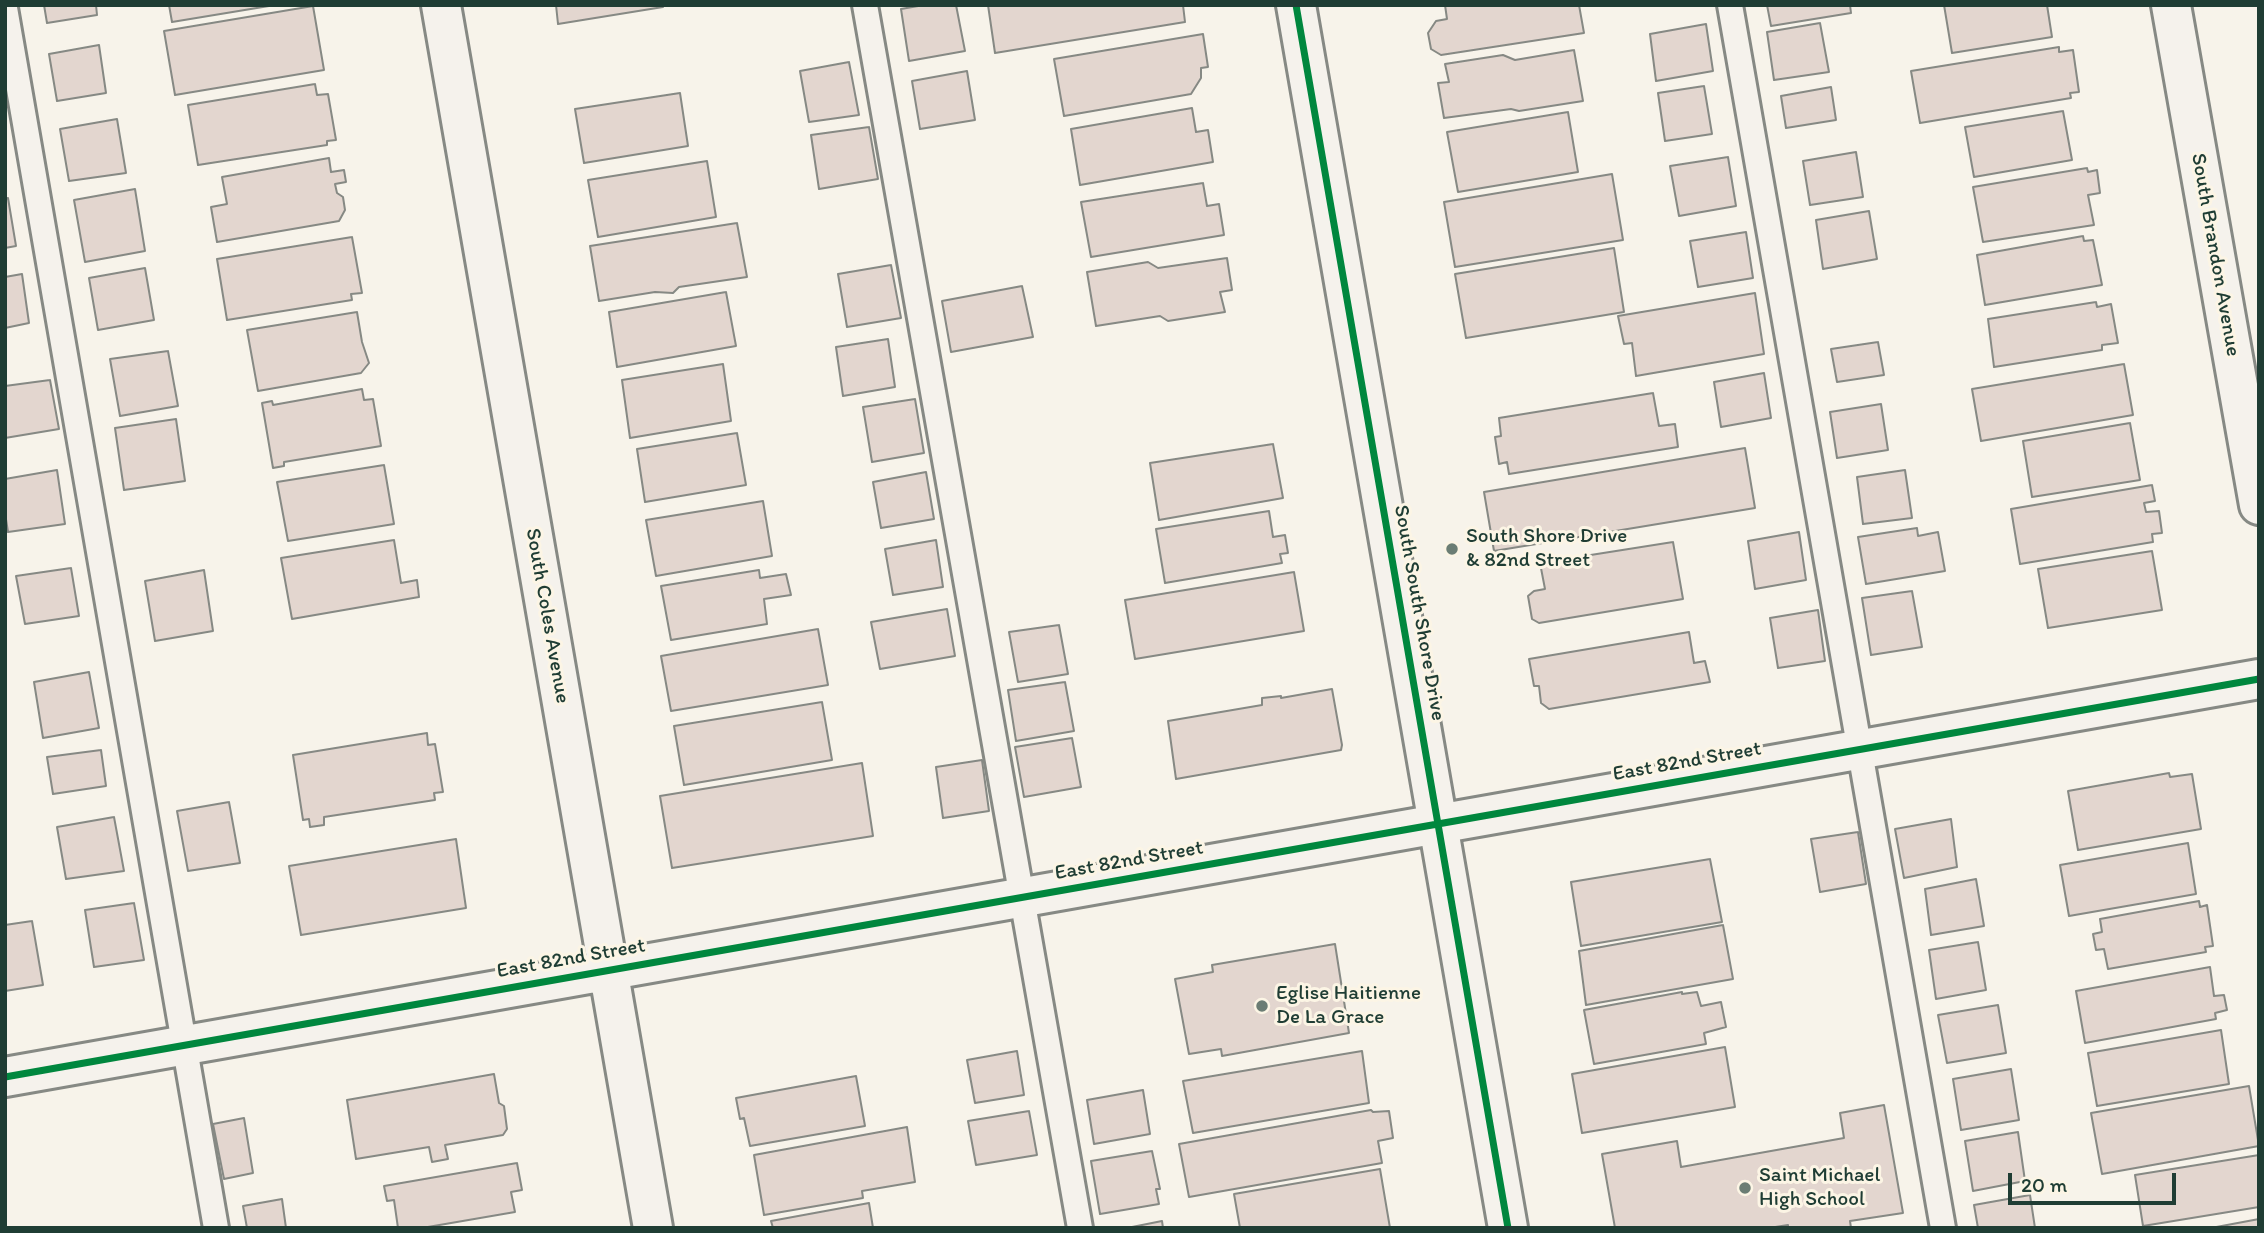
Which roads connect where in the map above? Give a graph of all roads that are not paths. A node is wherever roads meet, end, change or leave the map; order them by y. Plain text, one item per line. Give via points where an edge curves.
1 (441, 5) edge
2 (865, 5) edge
3 (1296, 5) edge
4 (1730, 5) edge
5 (2171, 5) edge
6 (5, 8) edge
7 (2259, 505) edge
8 (2259, 679) edge
9 (1860, 749) junction
10 (1439, 824) junction
11 (1021, 897) junction
12 (609, 970) junction
13 (185, 1045) junction
14 (5, 1077) edge
15 (216, 1228) edge
16 (653, 1228) edge
17 (1080, 1228) edge
18 (1508, 1228) edge
19 (1943, 1228) edge

1 - 12 street, South Coles Avenue
2 - 11 lane
3 - 10 street, South South Shore Drive
4 - 9 lane
5 - 7 street, South Brandon Avenue
6 - 13 lane
8 - 9 street, East 82nd Street
9 - 10 street, East 82nd Street
9 - 19 lane
10 - 11 street, East 82nd Street
10 - 18 street, South South Shore Drive
11 - 12 street, East 82nd Street
11 - 17 lane
12 - 13 street, East 82nd Street
12 - 16 street, South Coles Avenue
13 - 14 street, East 82nd Street
13 - 15 lane

